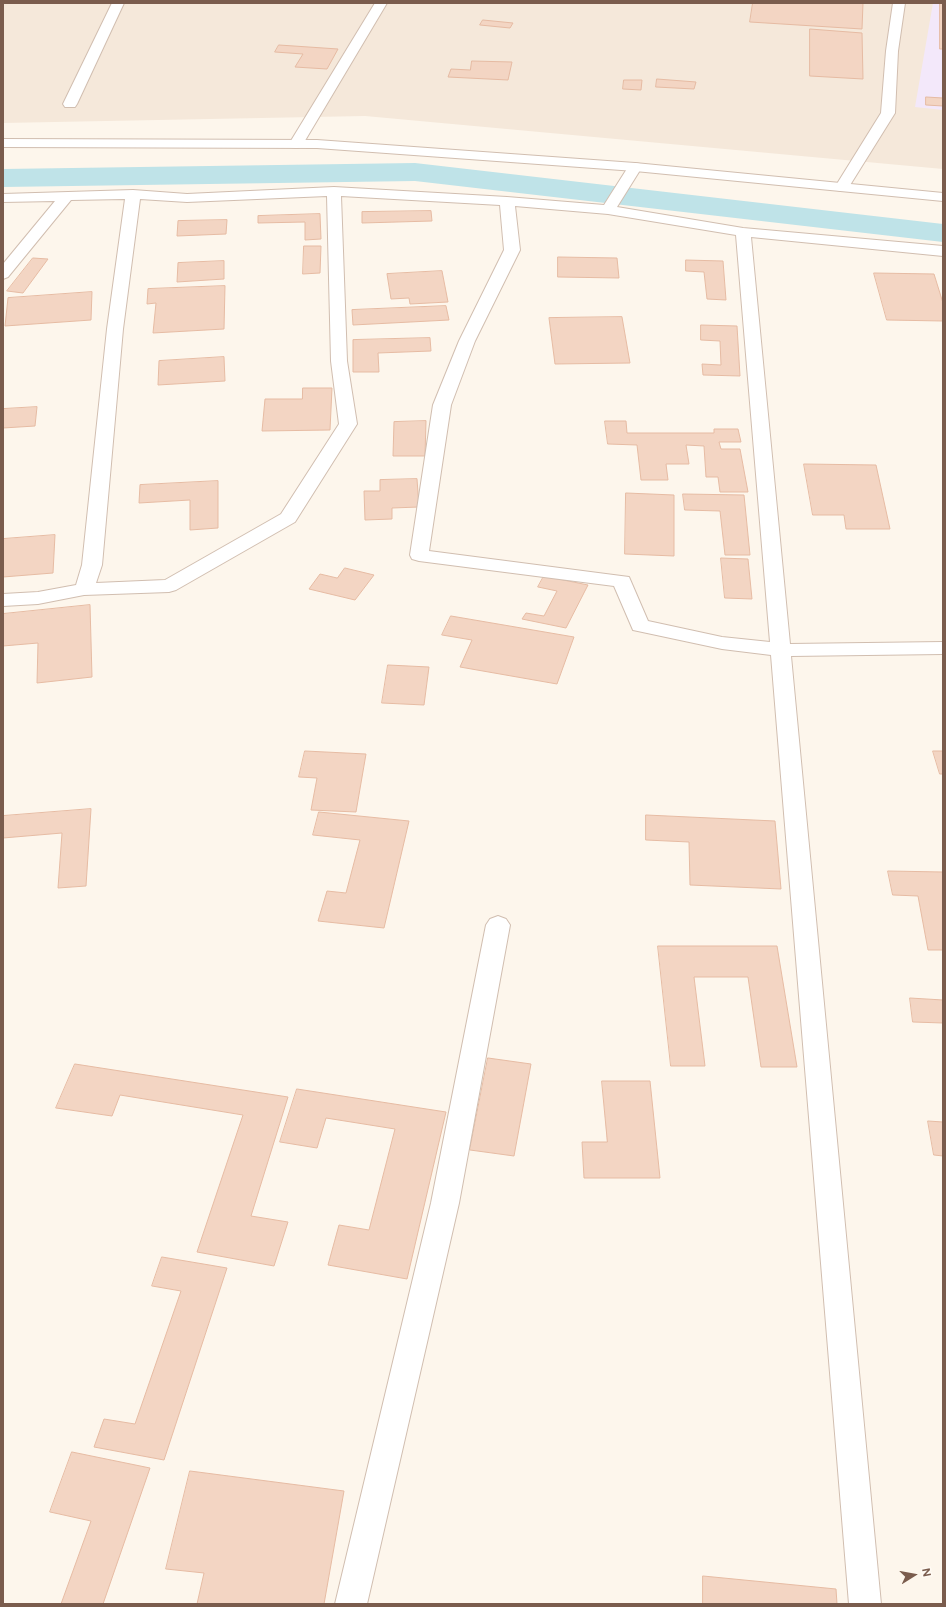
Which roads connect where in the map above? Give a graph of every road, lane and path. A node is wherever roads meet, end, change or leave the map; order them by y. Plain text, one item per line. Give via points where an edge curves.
1 (118, 3) edge
2 (381, 3) edge
3 (899, 3) edge
4 (70, 104) dead end
5 (3, 143) edge
6 (296, 144) junction
7 (635, 168) junction
8 (842, 187) junction
9 (334, 191) junction
10 (133, 194) junction
11 (67, 196) junction
12 (943, 197) edge
13 (3, 198) edge
14 (507, 201) junction
15 (608, 210) junction
16 (743, 232) junction
17 (943, 251) edge
18 (3, 274) edge
19 (84, 589) junction
20 (3, 600) edge
21 (943, 648) edge
22 (779, 650) junction
23 (498, 925) dead end
24 (351, 1604) edge
25 (865, 1604) edge

1 - 4 street
2 - 6 street
3 - 8 street via 892,51 888,113
5 - 6 street
6 - 7 street
7 - 8 street
7 - 15 street
8 - 12 street
9 - 10 street via 187,198
9 - 14 street
9 - 19 street via 339,361 348,424 288,518 169,586
10 - 11 street
10 - 19 street via 115,329 92,565
11 - 13 street
11 - 18 street
14 - 15 street
14 - 22 street via 512,250 467,341 442,405 419,555 622,581 640,626 722,643
15 - 16 street
16 - 17 street
16 - 22 street
19 - 20 street via 38,598
21 - 22 street
22 - 25 street
23 - 24 street via 445,1203

